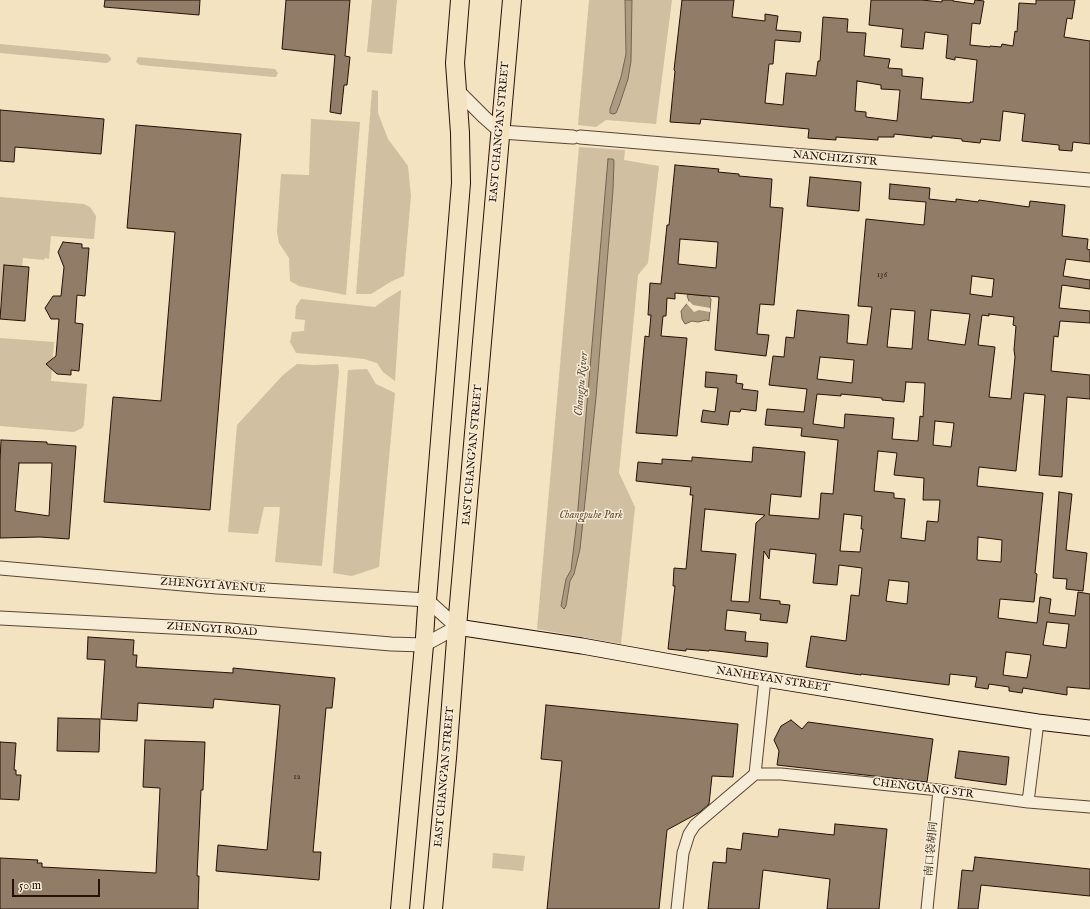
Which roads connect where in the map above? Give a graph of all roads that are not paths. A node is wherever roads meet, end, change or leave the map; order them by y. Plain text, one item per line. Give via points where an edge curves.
1 (460, 0) edge
2 (512, 0) edge
3 (458, 92) junction
4 (501, 132) junction
5 (1090, 180) edge
6 (0, 568) edge
7 (427, 600) junction
8 (0, 618) edge
9 (457, 627) junction
10 (424, 645) junction
11 (765, 679) junction
12 (1038, 722) junction
13 (1090, 728) edge
14 (755, 774) junction
15 (939, 790) junction
16 (1028, 802) junction
17 (1090, 807) edge
18 (400, 909) edge
19 (433, 909) edge
20 (677, 909) edge
21 (927, 909) edge

1 - 3 highway via 455,60
2 - 4 highway, EAST CHANG'AN STREET
3 - 4 street
3 - 7 highway via 461,183
4 - 5 street, NANCHIZI STR
4 - 9 highway, EAST CHANG'AN STREET
6 - 7 street, ZHENGYI AVENUE via 217,587
7 - 9 street
7 - 10 main road
8 - 10 street, ZHENGYI ROAD via 229,630
9 - 10 street
9 - 11 main road, NANHEYAN STREET via 582,646
9 - 19 highway, EAST CHANG'AN STREET via 448,758
10 - 18 highway
11 - 12 main road, NANHEYAN STREET
11 - 14 street
12 - 13 main road, NANHEYAN STREET
12 - 16 street
14 - 15 street, CHENGUANG STR via 781,774
14 - 20 street via 695,825 689,834 683,853
15 - 16 street, CHENGUANG STR
15 - 21 street, 南口袋胡同
16 - 17 street, CHENGUANG STR

